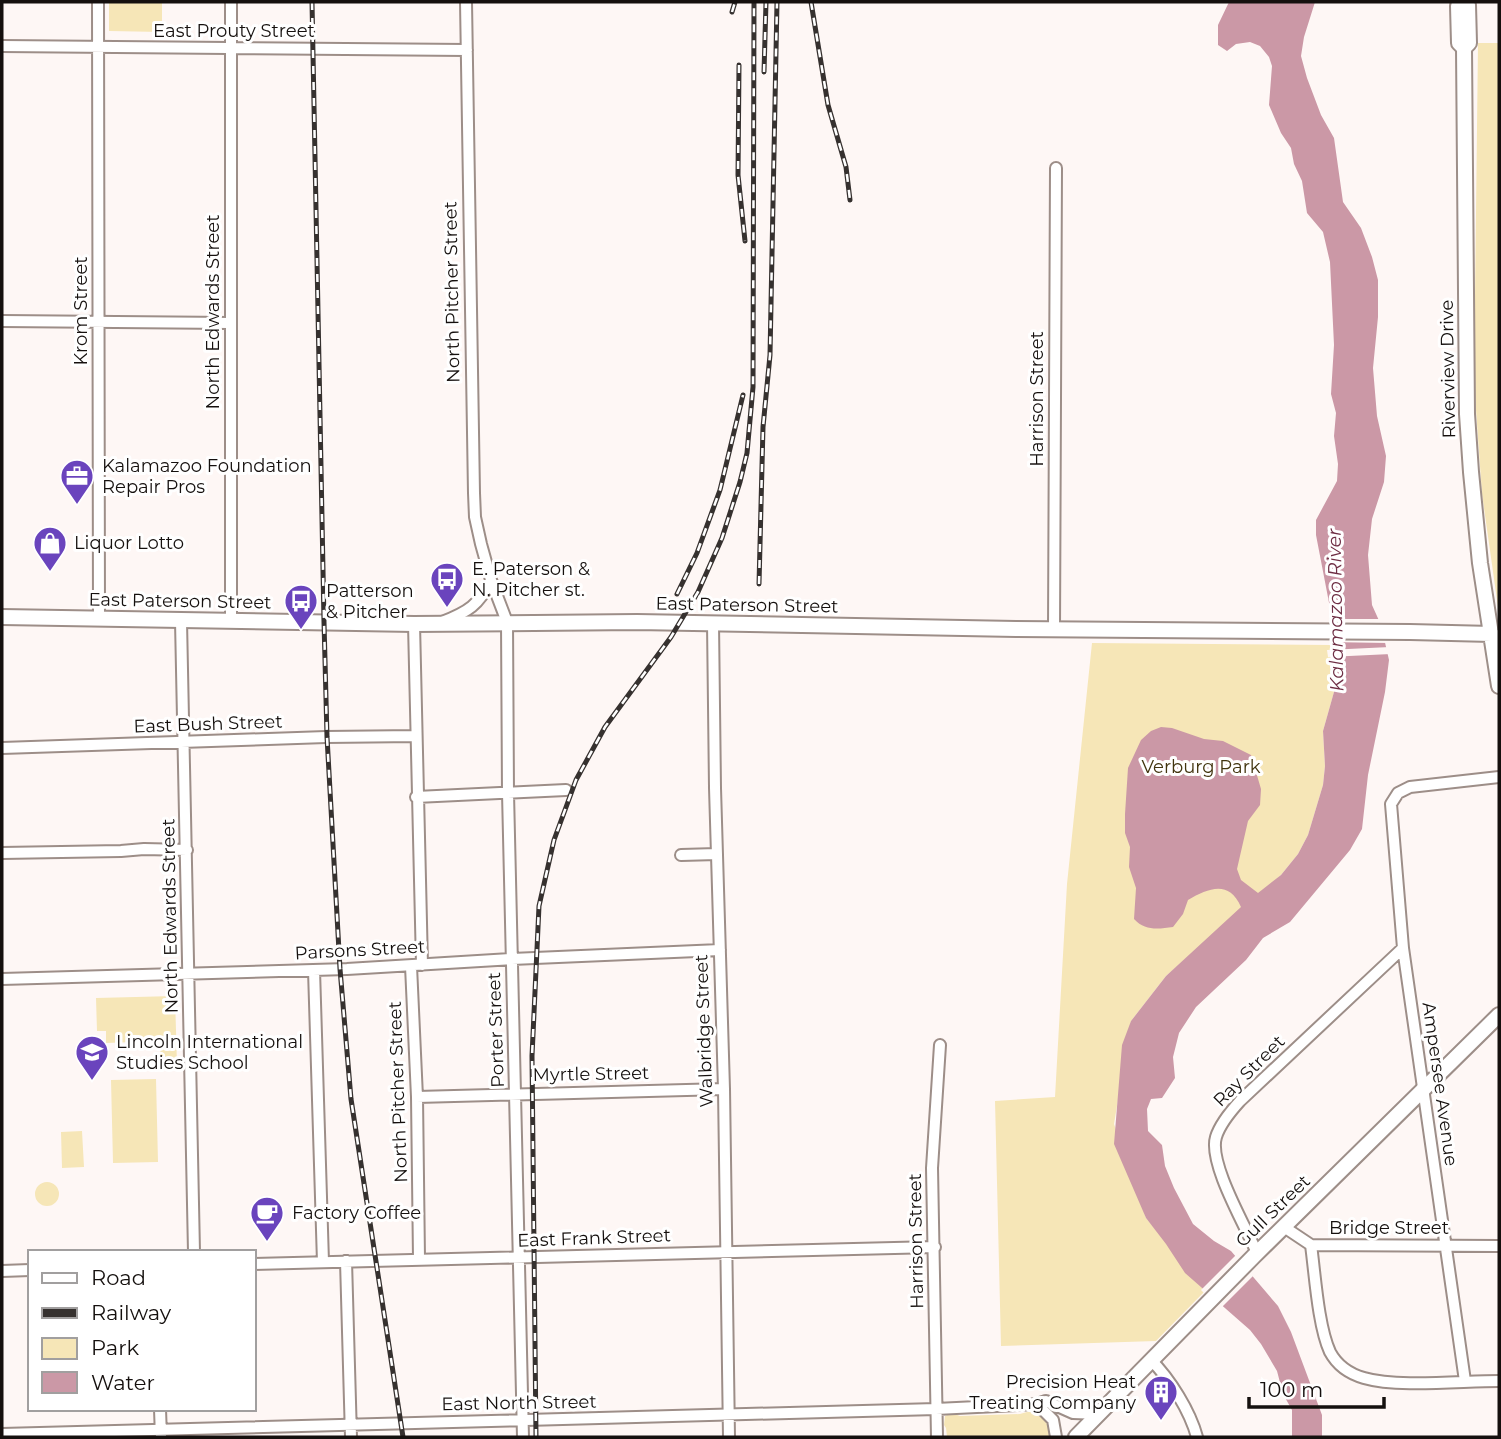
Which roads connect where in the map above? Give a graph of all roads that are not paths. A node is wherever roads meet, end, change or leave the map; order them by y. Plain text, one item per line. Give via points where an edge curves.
1 (98, 2) edge
2 (231, 2) edge
3 (466, 2) edge
4 (1463, 2) edge
5 (2, 46) edge
6 (98, 48) junction
7 (231, 49) junction
8 (467, 50) junction
9 (1056, 168) dead end
10 (2, 321) edge
11 (98, 321) junction
12 (230, 323) junction
13 (491, 580) junction
14 (2, 617) edge
15 (99, 620) junction
16 (181, 621) junction
17 (230, 622) junction
18 (507, 622) junction
19 (713, 623) junction
20 (414, 624) junction
21 (437, 624) junction
22 (1054, 630) junction
23 (1492, 634) junction
24 (1499, 686) edge
25 (416, 736) junction
26 (184, 743) junction
27 (2, 748) edge
28 (1499, 777) edge
29 (566, 790) dead end
30 (508, 793) junction
31 (416, 797) junction
32 (187, 850) junction
33 (2, 853) edge
34 (717, 854) junction
35 (681, 855) dead end
36 (1403, 948) junction
37 (720, 950) junction
38 (512, 959) junction
39 (416, 965) junction
40 (314, 970) junction
41 (188, 974) junction
42 (2, 979) edge
43 (1499, 1015) edge
44 (940, 1045) dead end
45 (724, 1089) junction
46 (1423, 1091) junction
47 (515, 1093) junction
48 (417, 1097) junction
49 (1284, 1227) junction
50 (1311, 1245) junction
51 (1446, 1246) junction
52 (1499, 1246) edge
53 (935, 1247) junction
54 (194, 1250) edge
55 (726, 1252) junction
56 (1256, 1254) junction
57 (519, 1258) junction
58 (419, 1259) junction
59 (346, 1261) junction
60 (323, 1262) junction
61 (256, 1265) edge
62 (2, 1270) edge
63 (28, 1270) edge
64 (1152, 1360) junction
65 (1465, 1381) junction
66 (1499, 1381) edge
67 (1037, 1404) junction
68 (936, 1409) junction
69 (160, 1411) edge
70 (1100, 1414) junction
71 (729, 1415) junction
72 (523, 1420) junction
73 (351, 1425) junction
74 (161, 1433) edge
75 (2, 1434) edge
76 (351, 1437) edge
77 (523, 1437) edge
78 (729, 1437) edge
79 (937, 1437) edge
80 (1056, 1437) edge
81 (1076, 1437) edge
82 (1197, 1437) edge

1 - 6 street, Krom Street
2 - 7 street, North Edwards Street
3 - 8 street, North Pitcher Street
4 - 23 street, Riverview Drive via 1458,6 1458,43 1464,48 1467,414 1480,563
5 - 6 street, East Prouty Street
6 - 7 street, East Prouty Street
6 - 11 street, Krom Street
7 - 8 street, East Prouty Street
7 - 12 street, North Edwards Street
8 - 13 street, North Pitcher Street via 475,517
9 - 22 street, Harrison Street
10 - 11 street
11 - 12 street
11 - 15 street, Krom Street
12 - 17 street, North Edwards Street
13 - 18 street, North Pitcher Street
13 - 21 street via 484,596 466,613
14 - 15 street, East Paterson Street
15 - 16 street, East Paterson Street
16 - 17 street, East Paterson Street
16 - 26 street, North Edwards Street
17 - 20 street, East Paterson Street
18 - 19 street, East Paterson Street
18 - 21 street, East Paterson Street
18 - 30 street, Porter Street
19 - 22 street, East Paterson Street
19 - 34 street, Walbridge Street
20 - 21 street, East Paterson Street
20 - 25 street, North Pitcher Street
22 - 23 street, East Paterson Street
23 - 24 street, Riverview Drive
25 - 26 street, East Bush Street
25 - 31 street, North Pitcher Street
26 - 27 street, East Bush Street
26 - 32 street, North Edwards Street
28 - 36 street, Ampersee Avenue via 1403,789 1391,804
29 - 30 street
30 - 31 street
30 - 38 street, Porter Street
31 - 39 street, North Pitcher Street
32 - 33 street
32 - 41 street, North Edwards Street
34 - 35 street
34 - 37 street, Walbridge Street
36 - 46 street, Ampersee Avenue
36 - 56 street, Ray Street via 1240,1101 1222,1125 1215,1143 1216,1163
37 - 38 street, Parsons Street
37 - 45 street, Walbridge Street
38 - 39 street, Parsons Street
38 - 47 street, Porter Street
39 - 40 street, Parsons Street
39 - 48 street, North Pitcher Street
40 - 41 street, Parsons Street
40 - 60 street
41 - 42 street, Parsons Street
41 - 54 street, North Edwards Street
43 - 46 street, Gull Street
44 - 53 street, Harrison Street via 932,1168
45 - 47 street, Myrtle Street
45 - 55 street, Walbridge Street
46 - 49 street, Gull Street
46 - 51 street, Ampersee Avenue
47 - 48 street, Myrtle Street
47 - 57 street, Porter Street
48 - 58 street, North Pitcher Street
49 - 50 street, Bridge Street
49 - 56 street, Gull Street
50 - 51 street, Bridge Street
50 - 65 street via 1327,1343 1336,1360 1356,1375 1388,1382
51 - 52 street, Bridge Street
51 - 65 street, Ampersee Avenue
53 - 55 street, East Frank Street
53 - 68 street, Harrison Street
55 - 57 street, East Frank Street
55 - 71 street, Walbridge Street
56 - 64 street, Gull Street
57 - 58 street, East Frank Street
57 - 72 street, Porter Street
58 - 59 street, East Frank Street
59 - 60 street, East Frank Street
59 - 73 street
60 - 61 street, East Frank Street
62 - 63 street
64 - 70 street, Gull Street
64 - 82 street via 1183,1406
65 - 66 street
67 - 68 street, East North Street
67 - 70 street, East North Street via 1046,1401 1073,1413
67 - 80 street via 1053,1420
68 - 71 street, East North Street
68 - 79 street, Harrison Street
69 - 74 street
70 - 81 street, Gull Street
71 - 72 street, East North Street
71 - 78 street, Walbridge Street
72 - 73 street, East North Street
72 - 77 street, Porter Street
73 - 74 street, East North Street
73 - 76 street
74 - 75 street, East North Street

